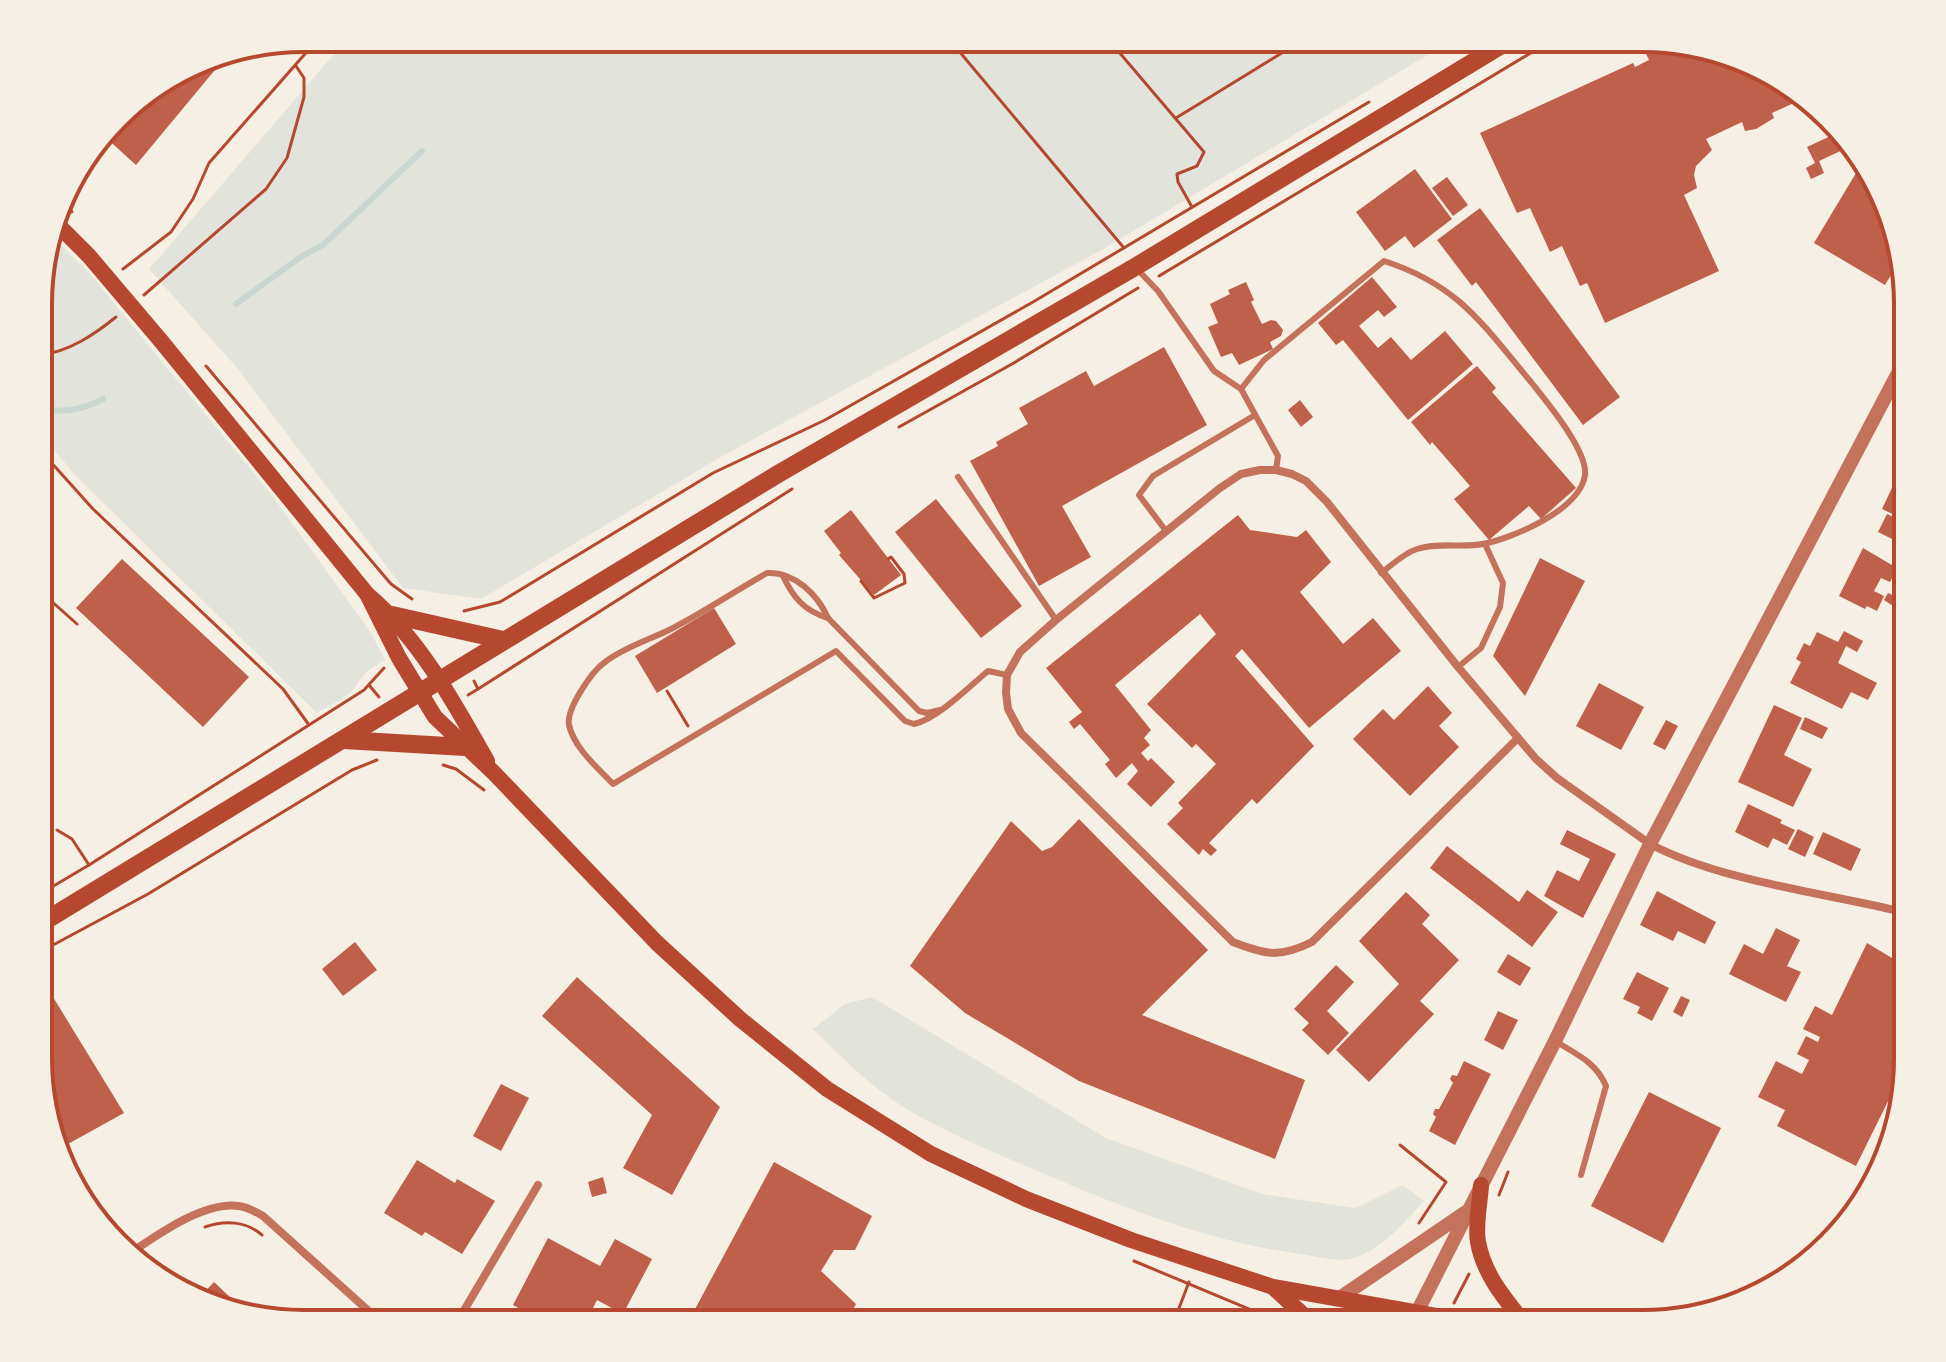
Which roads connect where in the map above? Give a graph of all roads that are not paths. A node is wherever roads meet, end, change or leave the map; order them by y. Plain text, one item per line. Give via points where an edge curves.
1 (1488, 53) edge
2 (63, 230) edge
3 (1135, 267) junction
4 (1893, 383) edge
5 (1241, 389) junction
6 (1255, 415) junction
7 (1276, 470) junction
8 (958, 477) dead end
9 (1166, 531) junction
10 (1485, 544) junction
11 (1381, 573) junction
12 (782, 575) junction
13 (367, 594) junction
14 (392, 615) junction
15 (828, 618) junction
16 (1056, 620) junction
17 (503, 640) junction
18 (1458, 667) junction
19 (1007, 675) junction
20 (438, 681) junction
21 (419, 693) junction
22 (940, 710) junction
23 (1517, 739) junction
24 (344, 740) junction
25 (465, 747) junction
26 (494, 773) junction
27 (1650, 844) junction
28 (1893, 910) edge
29 (53, 916) edge
30 (1555, 1041) junction
31 (1581, 1175) dead end
32 (538, 1185) dead end
33 (1481, 1185) junction
34 (1469, 1210) junction
35 (139, 1248) edge
36 (1273, 1287) junction
37 (1338, 1299) junction
38 (366, 1309) edge
39 (465, 1309) edge
40 (1298, 1310) edge
41 (1379, 1310) edge
42 (1418, 1310) edge
43 (1514, 1310) edge

1 - 3 main road
2 - 13 main road via 161,341
3 - 5 lane via 1214,371
3 - 17 main road
4 - 27 street
5 - 6 lane
5 - 10 lane via 1264,360 1384,261 1445,289 1468,308 1551,407 1579,450 1585,475 1577,492 1542,522
6 - 7 lane via 1278,456
6 - 9 lane via 1153,476 1139,495
7 - 9 street via 1241,474
7 - 11 street via 1317,491
8 - 16 lane
9 - 16 street
10 - 11 lane via 1416,549
10 - 18 lane via 1503,583 1500,607 1481,648
11 - 18 street
12 - 15 lane via 799,581
12 - 15 lane via 793,596
12 - 22 lane via 767,573 604,662 590,677 569,724 613,784 836,651 905,721 921,723
13 - 14 main road
13 - 21 main road
14 - 17 main road
14 - 20 main road
15 - 22 lane via 919,711
16 - 19 street via 1020,652
17 - 20 main road
18 - 23 street
19 - 22 lane via 988,671
19 - 23 street via 1008,709 1021,733 1233,942 1271,955 1312,942
20 - 21 main road
20 - 26 main road
21 - 24 main road
21 - 25 main road
23 - 27 street via 1557,778
24 - 25 main road
24 - 29 main road
25 - 26 main road
26 - 36 main road via 657,943 827,1089 931,1154 1026,1199
27 - 28 street via 1744,877
27 - 30 street
30 - 31 lane via 1591,1062 1606,1086
30 - 33 street
32 - 39 street
33 - 34 street
33 - 43 main road via 1477,1240 1494,1284
34 - 37 street
34 - 42 street
35 - 38 street via 187,1218 239,1206 263,1216
36 - 37 main road
36 - 40 main road
37 - 41 main road

